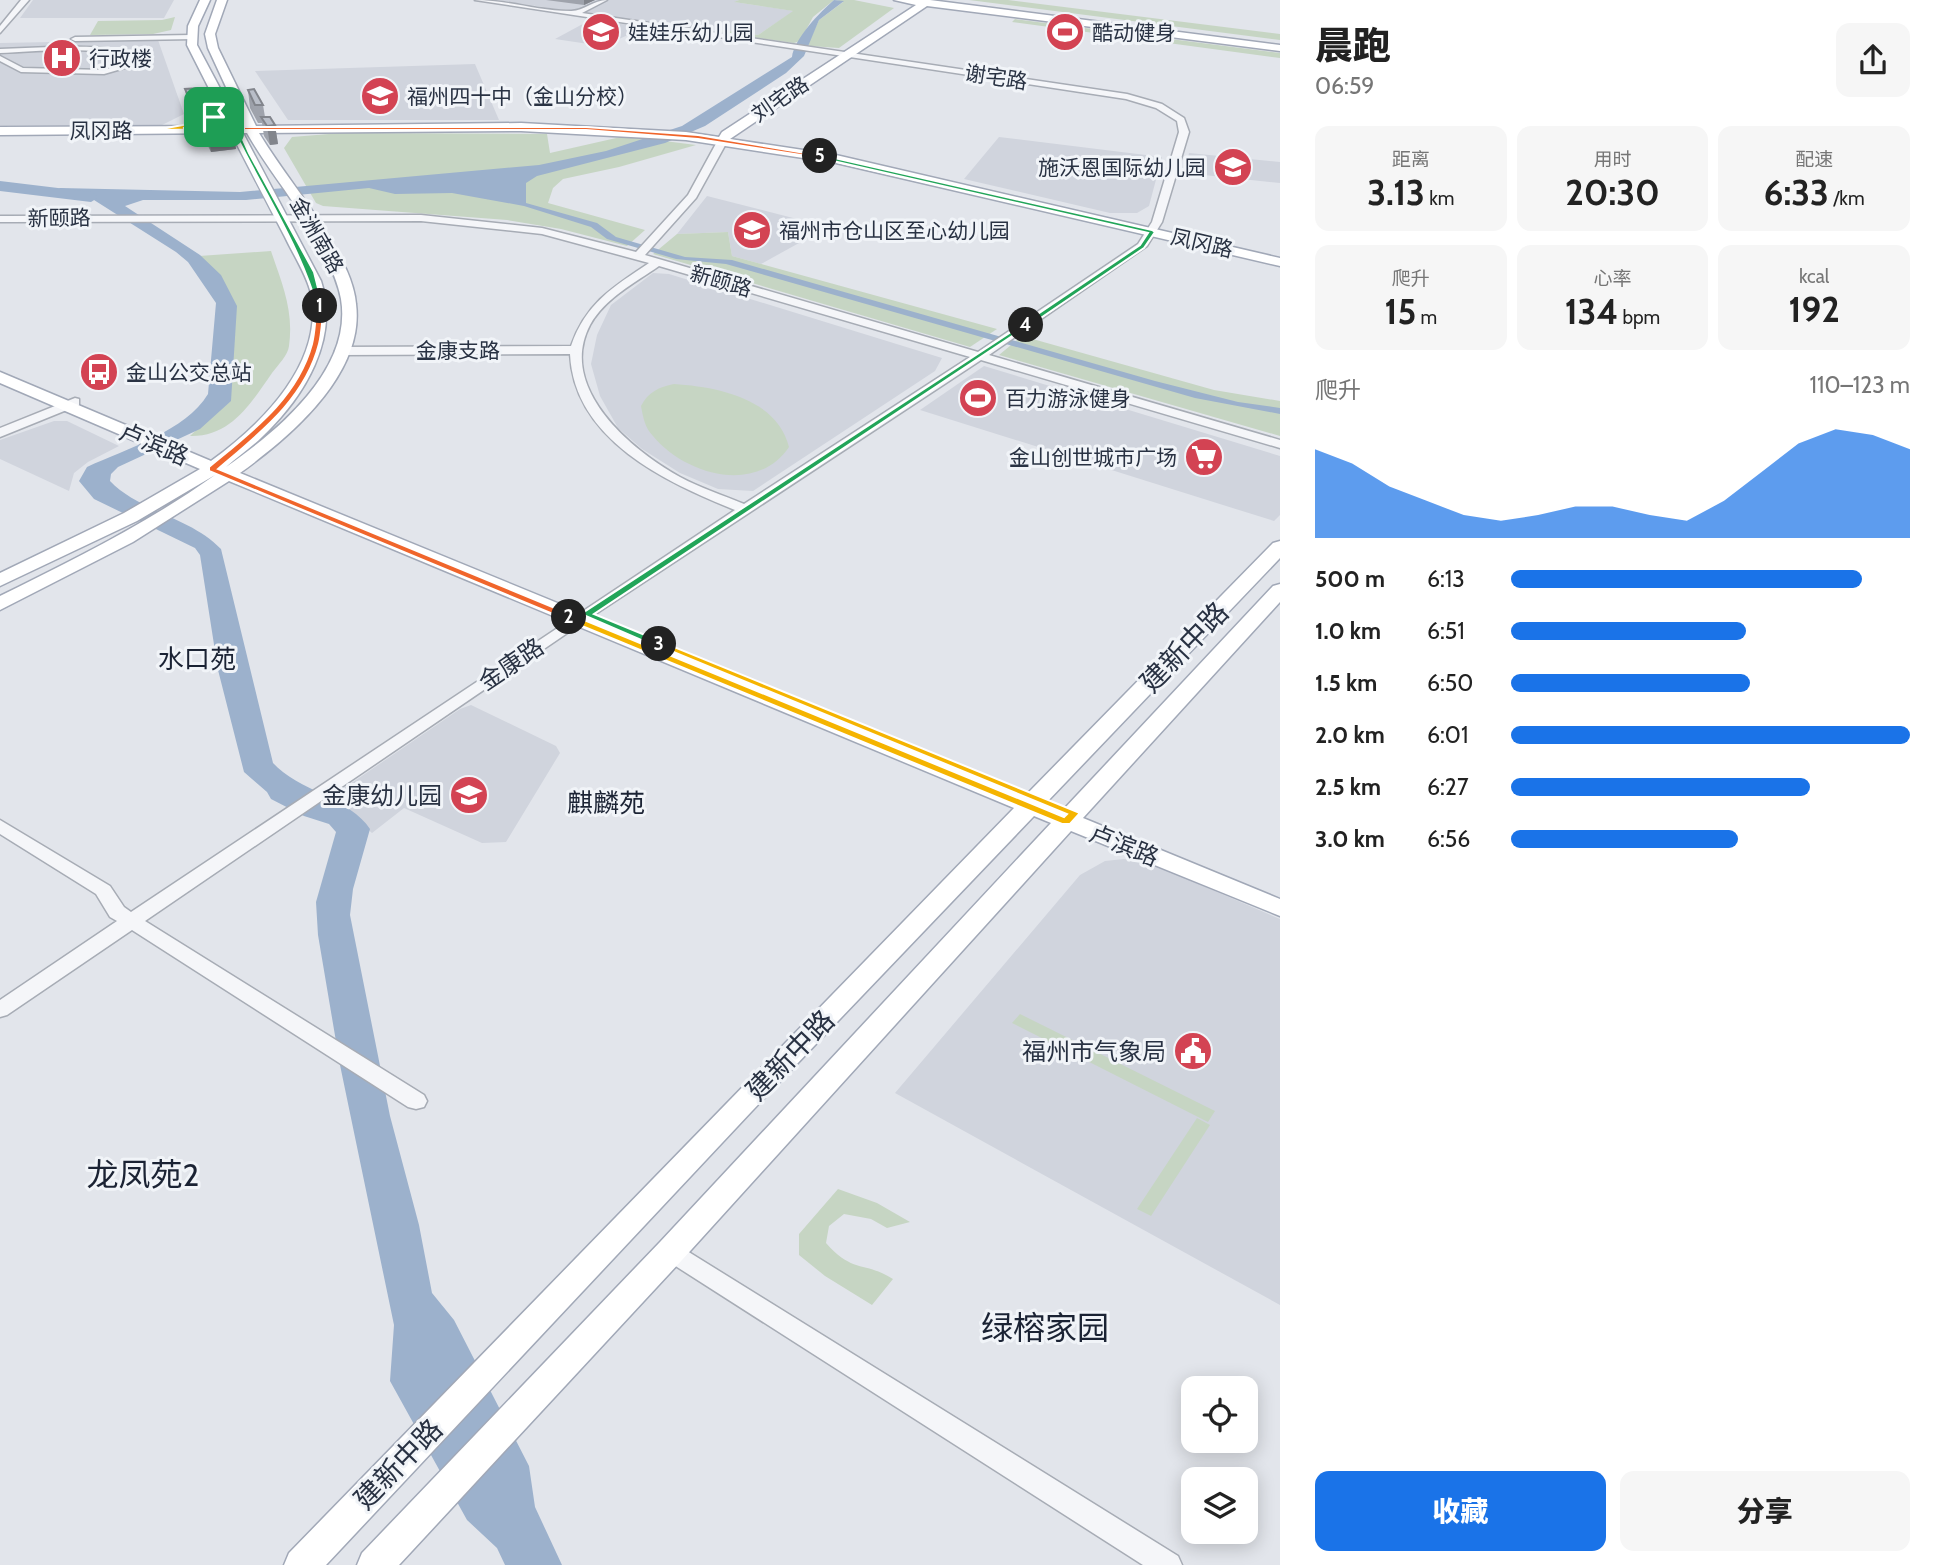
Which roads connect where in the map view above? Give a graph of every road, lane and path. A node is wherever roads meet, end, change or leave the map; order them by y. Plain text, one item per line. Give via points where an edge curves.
1 (24, 0) edge
2 (205, 0) edge
3 (222, 0) edge
4 (479, 0) edge
5 (603, 0) edge
6 (900, 0) edge
7 (929, 1) edge
8 (575, 14) junction
9 (0, 31) edge
10 (191, 37) junction
11 (61, 39) junction
12 (39, 40) dead end
13 (1280, 46) edge
14 (0, 51) edge
15 (54, 51) junction
16 (846, 54) junction
17 (0, 58) edge
18 (225, 106) junction
19 (242, 106) junction
20 (326, 128) junction
21 (244, 129) junction
22 (158, 130) junction
23 (0, 131) edge
24 (723, 140) junction
25 (246, 153) junction
26 (269, 153) junction
27 (281, 217) junction
28 (307, 217) junction
29 (0, 219) edge
30 (1152, 232) junction
31 (642, 251) junction
32 (658, 262) junction
33 (1280, 262) edge
34 (575, 350) junction
35 (341, 351) junction
36 (984, 354) junction
37 (0, 369) edge
38 (0, 377) edge
39 (70, 404) junction
40 (0, 433) edge
41 (1280, 444) edge
42 (224, 470) junction
43 (744, 509) junction
44 (171, 514) joint
45 (1280, 547) edge
46 (0, 580) edge
47 (1280, 590) edge
48 (0, 604) edge
49 (581, 617) junction
50 (1034, 803) junction
51 (1070, 817) junction
52 (0, 826) edge
53 (1280, 895) edge
54 (1280, 908) edge
55 (130, 920) junction
56 (0, 1010) edge
57 (416, 1101) dead end
58 (671, 1251) junction
59 (504, 1425) joint
60 (446, 1488) joint
61 (302, 1565) edge
62 (375, 1565) edge
63 (1168, 1565) edge

1 - 9 street
2 - 10 main road
3 - 19 main road, 金洲南路 via 210,41
4 - 8 street, 谢宅路
5 - 8 street
6 - 7 main road
7 - 13 main road
7 - 16 main road, 刘宅路
8 - 16 street, 谢宅路
10 - 11 street
10 - 18 main road, 金洲南路 via 200,64
11 - 12 street
11 - 15 street
14 - 15 street
15 - 17 street via 114,53 138,63 104,72 21,70
16 - 24 main road, 刘宅路
16 - 30 street, 谢宅路 via 1121,96 1169,111 1181,120 1184,132
18 - 21 main road, 金洲南路
18 - 22 main road via 204,122
19 - 20 main road via 268,121
19 - 21 main road, 金洲南路
20 - 21 main road, 凤冈路
20 - 24 main road, 凤冈路 via 522,127
20 - 26 main road via 284,137 272,144
21 - 22 main road, 凤冈路
21 - 25 main road, 金洲南路
21 - 26 main road, 金洲南路
22 - 23 main road, 凤冈路
22 - 25 main road via 219,137
24 - 30 main road, 凤冈路 via 836,159
24 - 31 street, 刘宅路 via 692,196
25 - 27 main road, 金洲南路
26 - 28 main road, 金洲南路
27 - 28 street, 新颐路
27 - 29 street, 新颐路
27 - 42 main road, 金洲南路 via 318,291 318,333 287,402
28 - 31 street, 新颐路 via 496,224
28 - 35 main road, 金洲南路 via 347,293 351,311
30 - 33 main road, 凤冈路
30 - 36 street, 谢宅路 via 1142,246
31 - 32 street, 新颐路
32 - 34 street via 606,299 584,328
32 - 36 street, 新颐路
34 - 35 street, 金康支路
34 - 43 street via 580,390 616,437 666,475
35 - 42 main road, 金洲南路 via 326,383 288,429
36 - 41 street, 新颐路
36 - 43 street, 金康路
37 - 39 main road
38 - 39 main road, 卢滨路
39 - 40 street
39 - 42 main road, 卢滨路
42 - 44 main road, 金洲南路
42 - 46 main road, 金洲南路
42 - 49 main road, 卢滨路
43 - 49 street, 金康路
44 - 48 main road, 金洲南路
45 - 50 main road, 建新中路
47 - 51 main road, 建新中路
49 - 50 main road, 卢滨路
49 - 55 street, 金康路
50 - 51 main road, 卢滨路
50 - 61 main road, 建新中路
51 - 53 main road
51 - 54 main road, 卢滨路
51 - 58 main road, 建新中路
52 - 55 street via 103,890 117,912
55 - 56 street
55 - 57 street
58 - 59 main road, 建新中路
58 - 63 street
59 - 60 main road, 建新中路
60 - 62 main road, 建新中路

